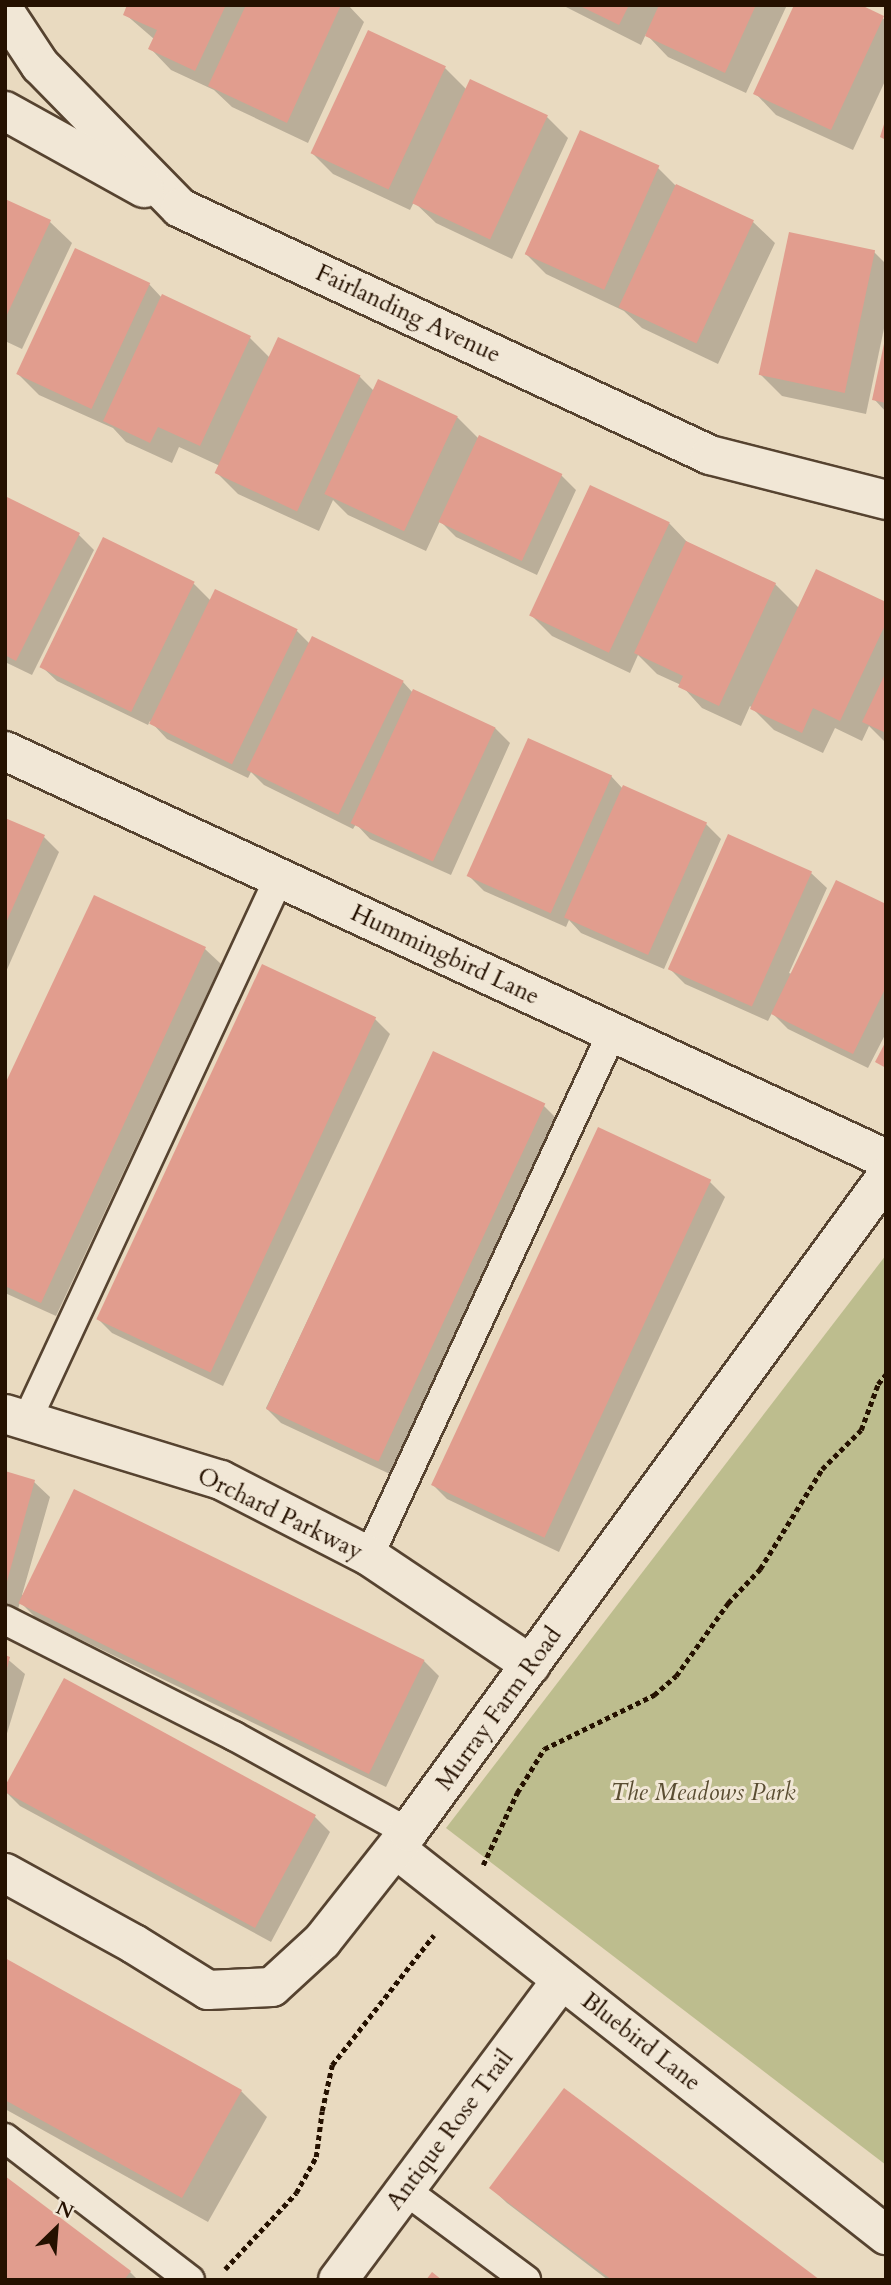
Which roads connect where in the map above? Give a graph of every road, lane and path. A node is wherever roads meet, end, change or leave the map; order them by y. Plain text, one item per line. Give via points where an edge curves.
1 (5, 12) edge
2 (5, 111) edge
3 (180, 208) junction
4 (886, 500) edge
5 (5, 751) edge
6 (279, 878) junction
7 (612, 1032) junction
8 (886, 1159) edge
9 (886, 1177) edge
10 (886, 1374) edge
11 (16, 1417) edge
12 (369, 1556) junction
13 (5, 1620) edge
14 (531, 1665) junction
15 (402, 1841) junction
16 (5, 1873) edge
17 (462, 1901) junction
18 (562, 1980) junction
19 (5, 2138) edge
20 (405, 2190) junction
21 (886, 2235) edge
22 (223, 2270) dead end
23 (190, 2280) edge
24 (338, 2280) edge
25 (526, 2280) edge

1 - 3 street, Fairlanding Avenue via 40,65
2 - 3 street
3 - 4 street, Fairlanding Avenue via 710,456
5 - 6 street, Hummingbird Lane
6 - 7 street, Hummingbird Lane
6 - 11 lane
7 - 8 street, Hummingbird Lane
7 - 12 lane
9 - 14 street, Murray Farm Road
10 - 17 path via 861,1430 822,1469 760,1569 728,1604 676,1676 654,1695 544,1749
11 - 12 street, Orchard Parkway via 221,1480
12 - 14 street, Orchard Parkway
13 - 15 lane via 234,1736
14 - 15 street, Murray Farm Road
15 - 16 street, Murray Farm Road via 322,1941 272,1987 208,1990
15 - 17 street, Bluebird Lane
17 - 18 street, Bluebird Lane
17 - 22 path via 332,2066 316,2157 296,2193
18 - 20 street, Antique Rose Trail
18 - 21 street, Bluebird Lane
19 - 23 lane
20 - 24 street, Antique Rose Trail
20 - 25 lane

